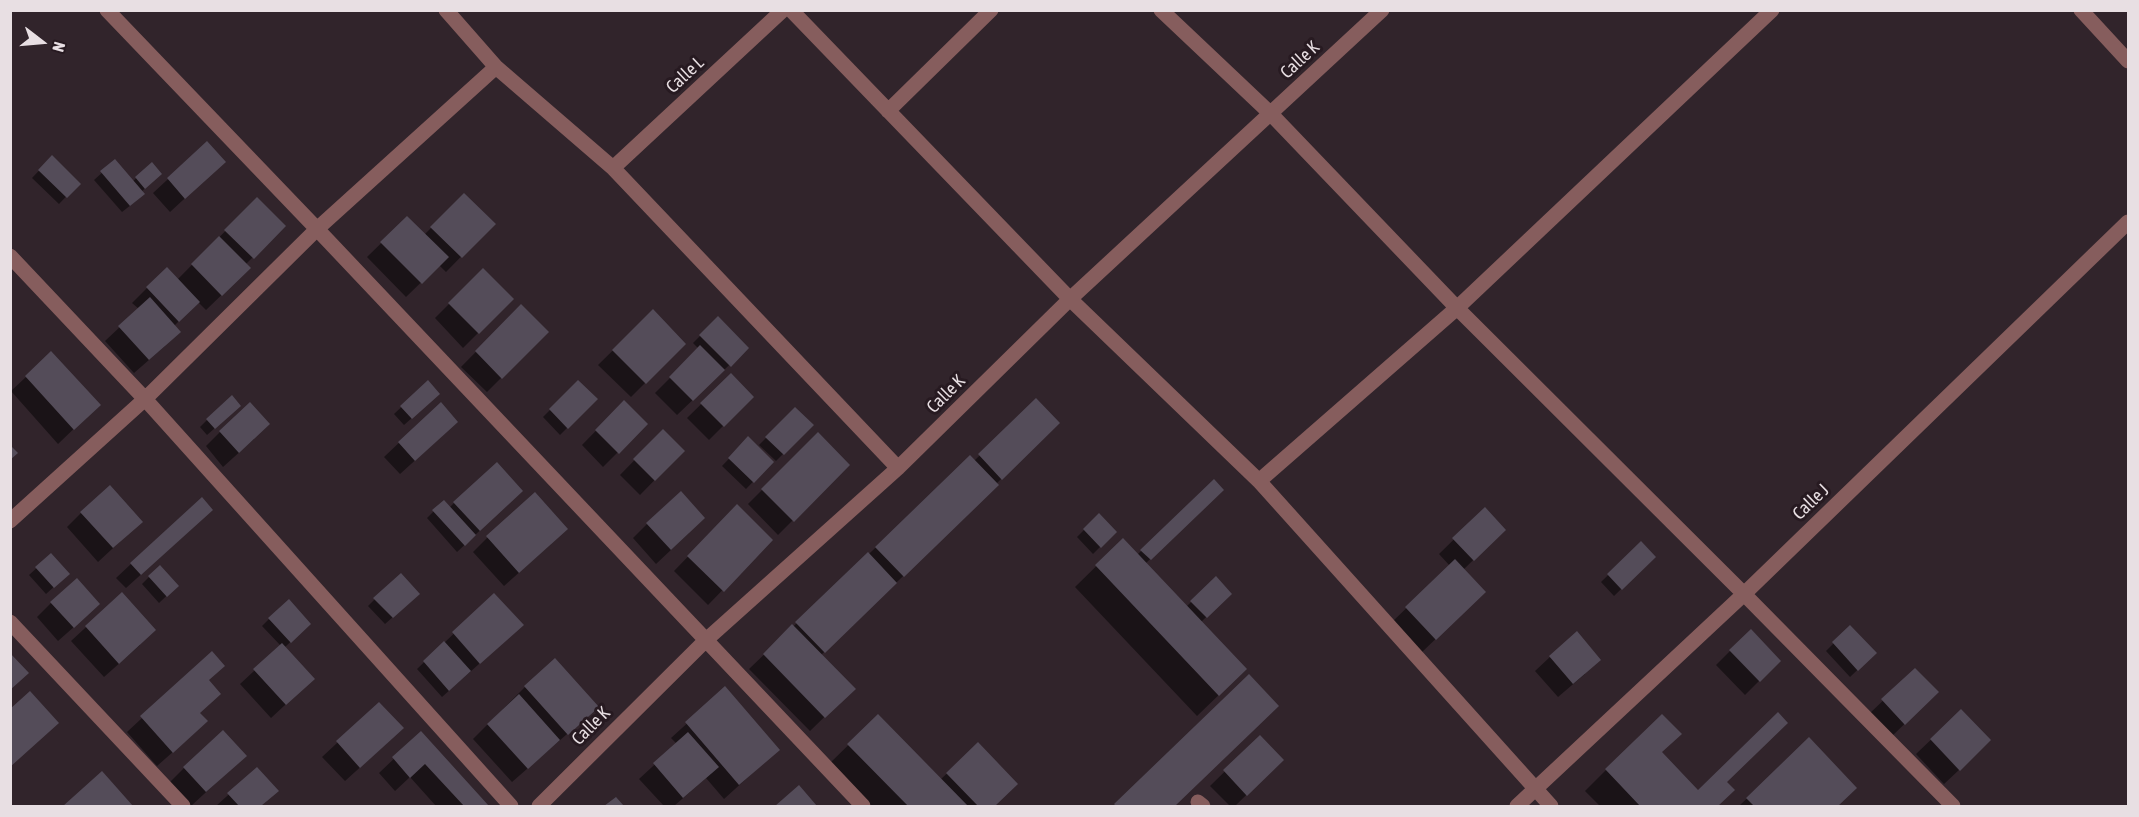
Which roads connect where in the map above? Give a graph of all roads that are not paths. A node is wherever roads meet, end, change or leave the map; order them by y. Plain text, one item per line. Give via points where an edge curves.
1 (107, 10) edge
2 (446, 10) edge
3 (783, 10) edge
4 (791, 10) edge
5 (991, 10) edge
6 (1161, 10) edge
7 (1382, 10) edge
8 (1772, 10) edge
9 (2081, 10) edge
10 (2128, 61) edge
11 (496, 67) junction
12 (888, 111) junction
13 (1271, 114) junction
14 (613, 168) junction
15 (2128, 222) edge
16 (317, 229) junction
17 (10, 256) edge
18 (1070, 299) junction
19 (1457, 308) junction
20 (145, 399) junction
21 (898, 468) junction
22 (1259, 481) junction
23 (10, 521) edge
24 (1744, 594) junction
25 (10, 622) edge
26 (706, 640) junction
27 (1535, 789) junction
28 (183, 807) edge
29 (512, 807) edge
30 (538, 807) edge
31 (863, 807) edge
32 (1517, 807) edge
33 (1551, 807) edge
34 (1953, 807) edge

1 - 16 street
2 - 11 street
3 - 14 street, Calle L
4 - 12 street
5 - 12 street
6 - 13 street
7 - 13 street, Calle K
8 - 19 street
9 - 10 street
11 - 14 street
11 - 16 street
12 - 18 street
13 - 18 street, Calle K
13 - 19 street
14 - 21 street
15 - 24 street, Calle J
16 - 20 street
16 - 26 street
17 - 20 street
18 - 21 street, Calle K
18 - 22 street
19 - 22 street
19 - 24 street
20 - 23 street
20 - 29 street
21 - 26 street, Calle K
22 - 27 street
24 - 27 street, Calle J
24 - 34 street
25 - 28 street
26 - 30 street, Calle K
26 - 31 street
27 - 32 street, Calle J
27 - 33 street

